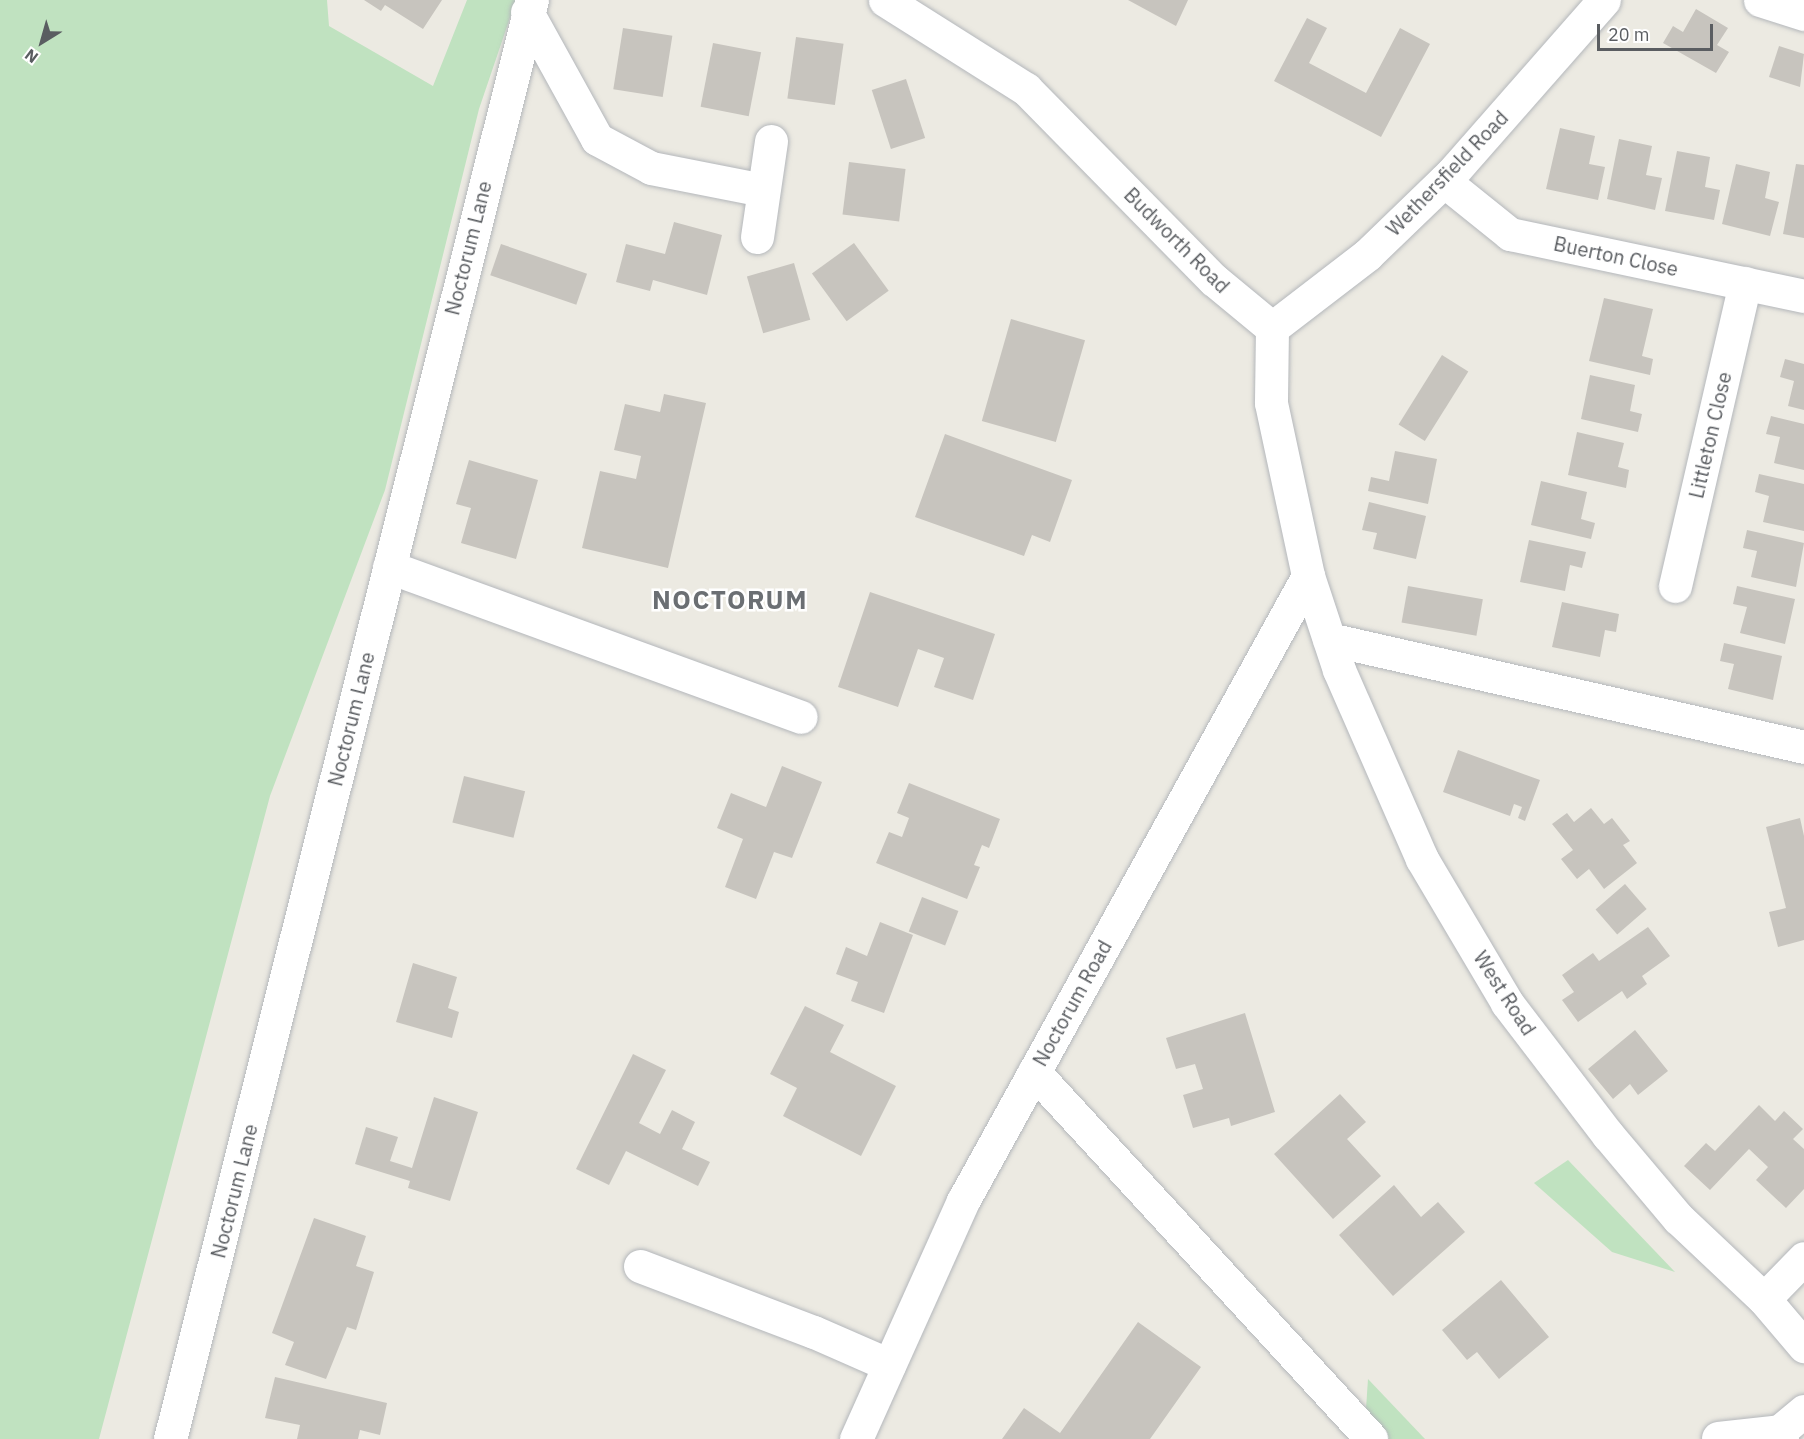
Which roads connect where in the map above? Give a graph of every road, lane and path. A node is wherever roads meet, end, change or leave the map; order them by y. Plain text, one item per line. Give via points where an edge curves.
1 (885, 0) edge
2 (1604, 0) edge
3 (1760, 0) edge
4 (530, 6) edge
5 (1804, 14) edge
6 (771, 141) dead end
7 (1444, 181) junction
8 (763, 190) junction
9 (757, 237) dead end
10 (1745, 284) junction
11 (1804, 296) edge
12 (1272, 328) junction
13 (389, 567) junction
14 (1308, 576) junction
15 (1675, 586) dead end
16 (1329, 639) junction
17 (801, 717) dead end
18 (1804, 747) edge
19 (1034, 1072) junction
20 (1804, 1258) edge
21 (640, 1266) dead end
22 (1764, 1299) junction
23 (1804, 1346) edge
24 (889, 1365) junction
25 (1789, 1427) edge
26 (1718, 1438) edge
27 (170, 1439) edge
28 (855, 1439) edge
29 (1371, 1439) edge

1 - 12 street, Budworth Road via 1026,89 1214,280
2 - 7 street, Wethersfield Road
3 - 5 street
4 - 8 street via 597,139 651,168
4 - 13 street, Noctorum Lane
6 - 8 street
7 - 10 street, Buerton Close via 1510,234
7 - 12 street, Wethersfield Road via 1366,255
8 - 9 street
10 - 11 street, Buerton Close
10 - 15 street, Littleton Close
12 - 14 street via 1271,403
13 - 17 street
13 - 27 street, Noctorum Lane
14 - 16 street, West Road
14 - 19 street, Noctorum Road
16 - 18 street
16 - 22 street, West Road via 1422,859 1507,1003 1678,1218
19 - 24 street, Noctorum Road via 963,1201
19 - 29 street
20 - 22 street
21 - 24 street
22 - 23 street, West Road
24 - 28 street, Noctorum Road
25 - 26 street

